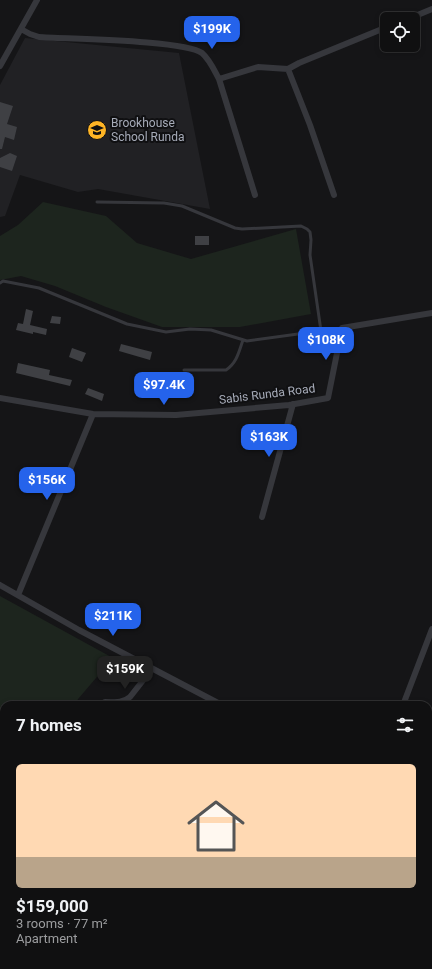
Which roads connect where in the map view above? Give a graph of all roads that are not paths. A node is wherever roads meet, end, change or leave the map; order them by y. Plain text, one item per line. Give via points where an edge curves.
1 (37, 0) edge
2 (432, 9) edge
3 (420, 14) edge
4 (21, 29) junction
5 (380, 30) edge
6 (0, 66) edge
7 (288, 69) junction
8 (219, 79) junction
9 (255, 194) dead end
10 (334, 195) dead end
11 (97, 202) dead end
12 (0, 282) edge
13 (432, 313) edge
14 (342, 328) junction
15 (321, 331) junction
16 (243, 340) junction
17 (184, 370) dead end
18 (0, 398) edge
19 (293, 404) junction
20 (93, 414) junction
21 (262, 517) dead end
22 (0, 585) edge
23 (18, 595) junction
24 (432, 629) edge
25 (152, 668) junction
26 (123, 701) edge
27 (212, 701) edge
28 (405, 701) edge

1 - 4 street
2 - 3 street
4 - 6 street
4 - 8 street via 39,37 166,44 196,50 210,62
5 - 7 street
7 - 8 street via 258,67
7 - 10 street
8 - 9 street
11 - 15 lane via 164,203 182,206 242,229 305,227 310,232 310,255
12 - 16 lane via 39,288 127,324 166,332 211,330
13 - 14 street
14 - 15 lane
14 - 19 street, Sabis Runda Road via 328,398
15 - 16 lane
16 - 17 lane via 236,361 226,370
18 - 20 street, Sabis Runda Road
19 - 20 street, Sabis Runda Road via 176,415
19 - 21 street
20 - 23 street
22 - 23 street
23 - 25 street
24 - 28 street
25 - 26 street via 130,697
25 - 27 street

